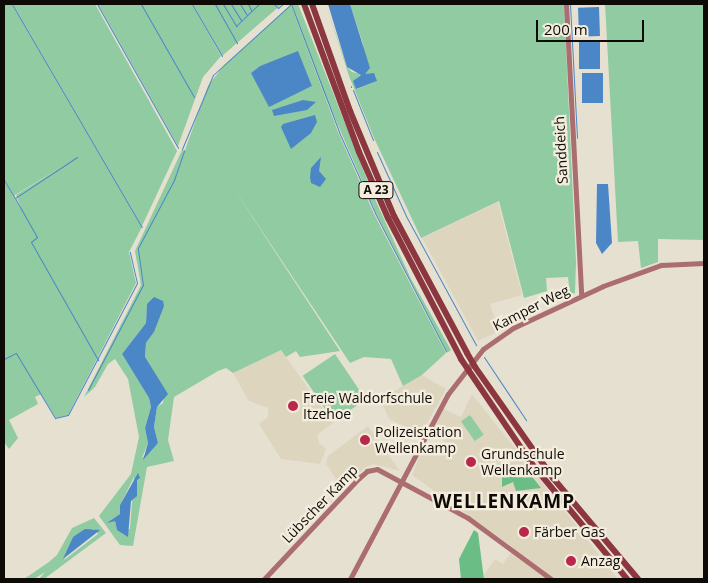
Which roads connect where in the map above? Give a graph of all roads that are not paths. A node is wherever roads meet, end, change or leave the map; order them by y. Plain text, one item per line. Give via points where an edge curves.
1 (304, 4) edge
2 (312, 4) edge
3 (566, 4) edge
4 (704, 263) edge
5 (581, 295) junction
6 (402, 480) junction
7 (264, 579) edge
8 (350, 579) edge
9 (551, 579) edge
10 (627, 579) edge
11 (638, 579) edge

1 - 10 highway, A 23, bridge via 359,152 388,218 461,359 538,471
2 - 11 highway, A 23, bridge via 350,111 394,216 467,354 553,478
3 - 5 street, Sanddeich
4 - 5 street, Kamper Weg via 661,266
5 - 6 street, Kamper Weg via 513,328 475,357 448,394
6 - 7 street, Lübscher Kamp via 379,469 366,472
6 - 8 street, Kamper Weg
6 - 9 street, Lübscher Kamp via 490,532

